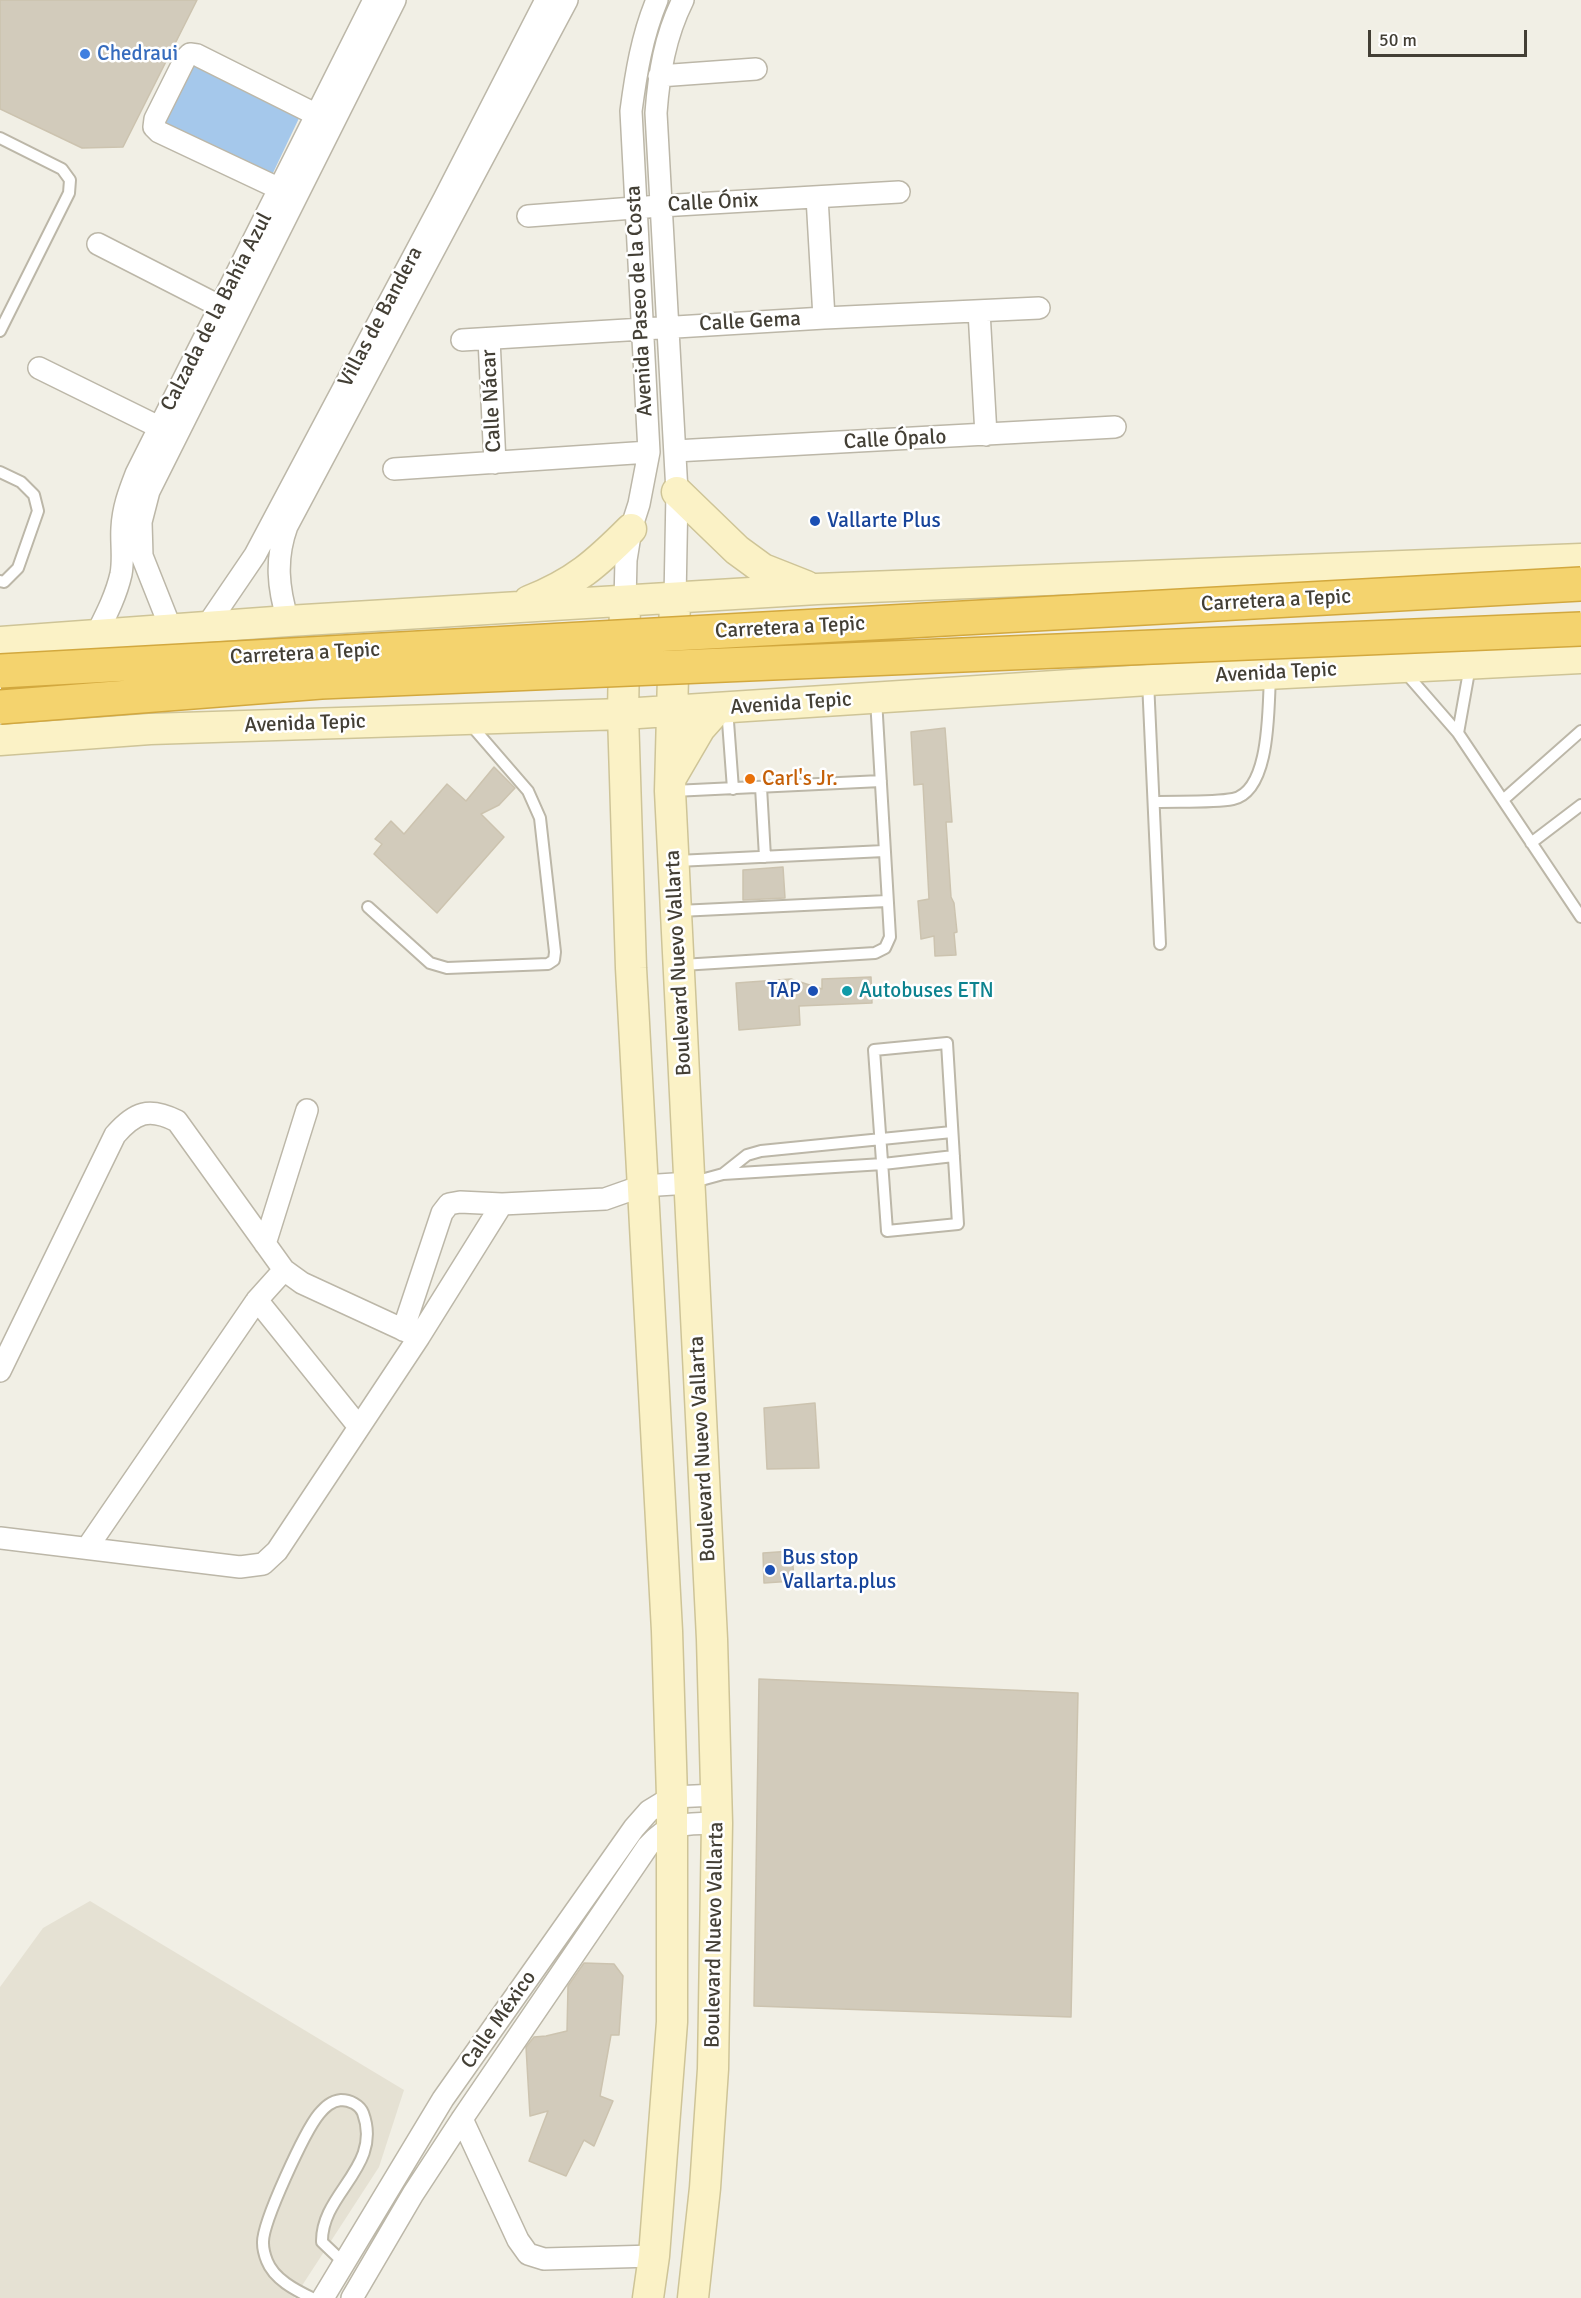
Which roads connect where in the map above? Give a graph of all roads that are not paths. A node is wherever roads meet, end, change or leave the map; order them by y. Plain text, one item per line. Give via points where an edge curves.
1 (546, 0) edge
2 (567, 0) edge
3 (657, 0) edge
4 (683, 0) edge
5 (387, 1) edge
6 (756, 69) dead end
7 (659, 76) junction
8 (326, 120) junction
9 (0, 138) edge
10 (280, 189) junction
11 (899, 192) dead end
12 (817, 198) junction
13 (451, 203) junction
14 (660, 206) junction
15 (634, 208) junction
16 (528, 216) dead end
17 (98, 244) dead end
18 (1039, 308) dead end
19 (230, 311) junction
20 (979, 312) junction
21 (824, 318) junction
22 (668, 327) junction
23 (643, 328) junction
24 (0, 331) edge
25 (489, 339) junction
26 (462, 340) dead end
27 (39, 368) dead end
28 (1115, 427) dead end
29 (167, 432) junction
30 (986, 435) junction
31 (675, 451) junction
32 (649, 452) junction
33 (495, 463) junction
34 (394, 469) dead end
35 (0, 472) edge
36 (677, 492) junction
37 (631, 528) junction
38 (255, 555) junction
39 (132, 556) junction
40 (1581, 559) edge
41 (278, 561) junction
42 (0, 581) edge
43 (1581, 584) edge
44 (818, 590) junction
45 (675, 599) junction
46 (625, 602) junction
47 (512, 607) junction
48 (288, 621) junction
49 (206, 627) junction
50 (171, 629) junction
51 (1581, 629) edge
52 (96, 634) junction
53 (0, 642) edge
54 (1581, 658) edge
55 (1470, 664) junction
56 (1400, 666) junction
57 (0, 671) edge
58 (1271, 673) junction
59 (1148, 680) junction
60 (876, 698) junction
61 (0, 706) edge
62 (722, 709) junction
63 (672, 712) junction
64 (622, 714) junction
65 (466, 719) junction
66 (1581, 731) edge
67 (1458, 734) junction
68 (0, 740) edge
69 (881, 781) junction
70 (670, 786) junction
71 (761, 787) junction
72 (733, 789) junction
73 (1503, 800) junction
74 (1154, 802) junction
75 (1581, 805) edge
76 (1531, 843) junction
77 (885, 851) junction
78 (765, 857) junction
79 (674, 862) junction
80 (887, 901) junction
81 (368, 907) dead end
82 (675, 911) junction
83 (1581, 916) edge
84 (1160, 944) dead end
85 (679, 966) junction
86 (307, 1110) dead end
87 (952, 1132) junction
88 (881, 1139) junction
89 (954, 1156) junction
90 (883, 1164) junction
91 (723, 1174) junction
92 (690, 1183) junction
93 (642, 1186) junction
94 (502, 1204) junction
95 (266, 1244) junction
96 (284, 1270) junction
97 (257, 1300) junction
98 (411, 1334) junction
99 (0, 1371) edge
100 (359, 1427) junction
101 (0, 1538) edge
102 (87, 1548) junction
103 (717, 1809) junction
104 (672, 1811) junction
105 (462, 2119) junction
106 (654, 2256) junction
107 (344, 2263) junction
108 (312, 2298) edge
109 (323, 2298) edge
110 (352, 2298) edge
111 (648, 2298) edge
112 (693, 2298) edge

1 - 13 street, Villas de Bandera
2 - 13 street, Villas de Bandera
3 - 15 street, Avenida Paseo de la Costa via 644,34 631,111
4 - 7 street, Avenida Paseo de la Costa via 664,47
5 - 8 street, Calzada de la Bahía Azul
6 - 7 street
7 - 14 street, Avenida Paseo de la Costa via 656,113
8 - 10 street, Calzada de la Bahía Azul
8 - 10 street via 190,54 154,127
8 - 19 street, Calzada de la Bahía Azul
9 - 24 lane via 62,169 70,180 69,193
10 - 19 street, Calzada de la Bahía Azul
11 - 12 street, Calle Ónix
12 - 14 street, Calle Ónix
12 - 21 street
13 - 38 street, Villas de Bandera
13 - 41 street, Villas de Bandera via 287,526
14 - 15 street, Calle Ónix
14 - 22 street, Avenida Paseo de la Costa
15 - 16 street, Calle Ónix
15 - 23 street, Avenida Paseo de la Costa
17 - 19 street
18 - 20 street, Calle Gema
19 - 29 street, Calzada de la Bahía Azul
20 - 21 street, Calle Gema
20 - 30 street
21 - 22 street, Calle Gema
22 - 23 street, Calle Gema
22 - 31 street, Avenida Paseo de la Costa
23 - 25 street, Calle Gema
23 - 32 street, Avenida Paseo de la Costa
25 - 26 street, Calle Gema
25 - 33 street, Calle Nácar
27 - 29 street
28 - 30 street, Calle Ópalo
29 - 39 street, Calzada de la Bahía Azul
30 - 31 street, Calle Ópalo
31 - 36 street, Avenida Paseo de la Costa
32 - 33 street
32 - 37 street, Avenida Paseo de la Costa
33 - 34 street
35 - 42 lane via 21,482 34,495 39,511 18,568 4,582
36 - 44 main road via 737,550 763,569
36 - 45 street, Avenida Paseo de la Costa
37 - 46 street, Avenida Paseo de la Costa
37 - 47 main road via 583,574 557,590
38 - 41 street
38 - 49 street, Villas de Bandera
39 - 50 street, Calzada de la Bahía Azul
39 - 52 street, Calzada de la Bahía Azul
40 - 44 main road
41 - 48 street, Villas de Bandera
43 - 57 highway, Carretera a Tepic, bridge
44 - 45 main road
45 - 46 main road
45 - 63 main road, Boulevard Nuevo Vallarta
46 - 47 main road
46 - 64 main road, Boulevard Nuevo Vallarta
47 - 48 main road
48 - 49 main road
49 - 50 main road
50 - 52 main road
51 - 61 highway, Carretera a Tepic, bridge via 321,682
52 - 53 main road
54 - 55 main road, Avenida Tepic
55 - 56 main road, Avenida Tepic
55 - 67 lane
56 - 58 main road, Avenida Tepic
56 - 67 lane
58 - 59 main road, Avenida Tepic
58 - 74 lane via 1266,740 1258,777 1249,791 1235,799
59 - 60 main road, Avenida Tepic
59 - 74 lane
60 - 62 main road, Avenida Tepic
60 - 69 lane
62 - 63 main road, Avenida Tepic
62 - 70 main road via 700,728
62 - 72 lane
63 - 64 main road, Avenida Tepic
63 - 70 main road, Boulevard Nuevo Vallarta
64 - 65 main road, Avenida Tepic
64 - 93 main road, Boulevard Nuevo Vallarta
65 - 68 main road, Avenida Tepic via 150,729
65 - 81 lane via 528,791 540,818 554,960 548,964 447,968 430,963
66 - 73 lane
67 - 73 lane
69 - 71 lane
69 - 77 lane
70 - 72 lane
70 - 79 main road, Boulevard Nuevo Vallarta
71 - 72 lane
71 - 78 lane
73 - 76 lane
74 - 84 lane
75 - 76 lane
76 - 83 lane
77 - 78 lane
77 - 80 lane
78 - 79 lane
79 - 82 main road, Boulevard Nuevo Vallarta
80 - 82 lane
80 - 85 lane via 890,937 885,948 875,953
82 - 85 main road, Boulevard Nuevo Vallarta
85 - 92 main road, Boulevard Nuevo Vallarta
86 - 95 street
87 - 88 lane
87 - 88 lane via 947,1043 874,1050
87 - 89 lane
88 - 90 lane
88 - 91 lane via 761,1151 747,1155
89 - 90 lane
89 - 90 lane via 958,1224 887,1231
90 - 91 lane
91 - 92 lane
92 - 93 street
92 - 103 main road, Boulevard Nuevo Vallarta
93 - 94 street via 605,1199
93 - 104 main road, Boulevard Nuevo Vallarta via 667,1630
94 - 98 street
94 - 98 street via 460,1202 449,1204 442,1213
95 - 96 street
95 - 99 street via 177,1121 161,1113 144,1113 128,1121 115,1135
96 - 97 street
96 - 98 street via 302,1283
97 - 100 street
97 - 102 street
98 - 100 street
100 - 102 street via 278,1551 262,1564 240,1567
101 - 102 street
103 - 104 street, Calle México
103 - 104 street
103 - 112 main road, Boulevard Nuevo Vallarta via 713,2069
104 - 105 street, Calle México
104 - 106 main road, Boulevard Nuevo Vallarta via 672,2022
104 - 107 street, Calle México via 649,1811 620,1847 443,2099
105 - 106 street via 518,2240 528,2253 544,2259
105 - 110 street, Calle México
106 - 111 main road, Boulevard Nuevo Vallarta
107 - 108 lane via 322,2242 322,2233 362,2160 368,2126 361,2109 342,2100 330,2103 302,2140 263,2242 267,2262 280,2278
107 - 109 street, Calle México

